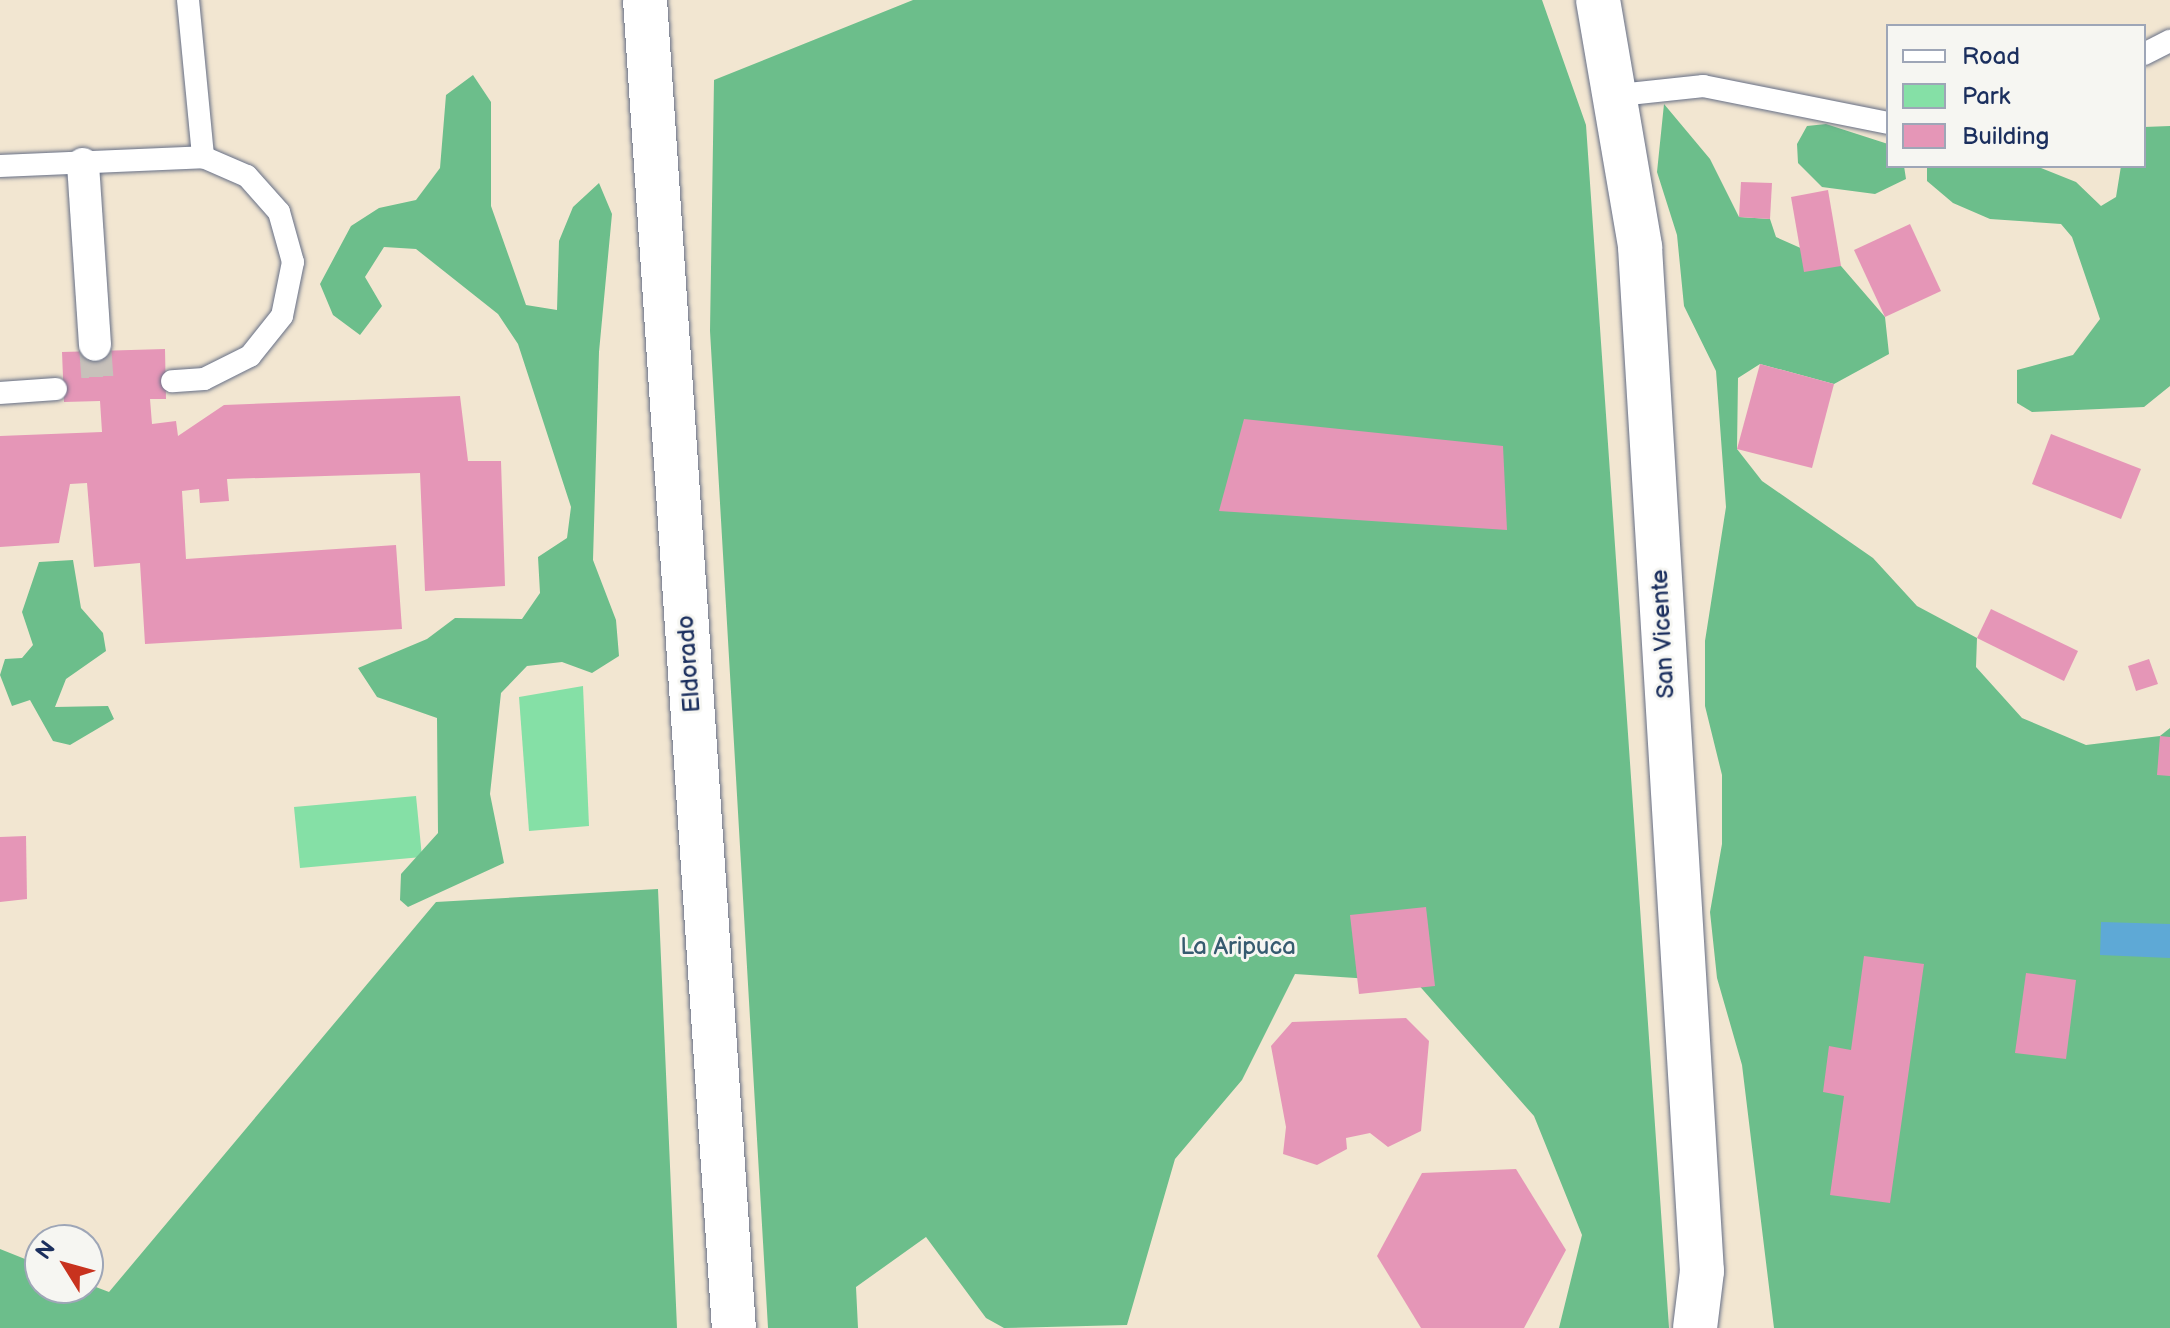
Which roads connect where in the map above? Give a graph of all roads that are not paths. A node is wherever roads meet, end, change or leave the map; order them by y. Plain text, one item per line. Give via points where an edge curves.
1 (188, 0) edge
2 (645, 0) edge
3 (1598, 0) edge
4 (2170, 41) edge
5 (2146, 53) edge
6 (1610, 96) junction
7 (1886, 123) edge
8 (203, 157) junction
9 (83, 164) junction
10 (0, 166) edge
11 (95, 345) tunnel mouth
12 (172, 381) dead end
13 (56, 389) dead end
14 (0, 393) edge
15 (1702, 1271) junction
16 (734, 1328) edge
17 (1695, 1328) edge
18 (1718, 1328) edge

1 - 8 lane
2 - 16 street, Eldorado
3 - 6 street, San Vicente
4 - 5 lane
6 - 7 lane via 1703,86
6 - 15 street, San Vicente via 1640,247
8 - 9 lane
8 - 12 lane via 247,176 279,212 293,262 282,316 250,356 204,379
9 - 10 lane
9 - 11 street
13 - 14 lane
15 - 17 street, San Vicente
15 - 18 street, San Vicente

